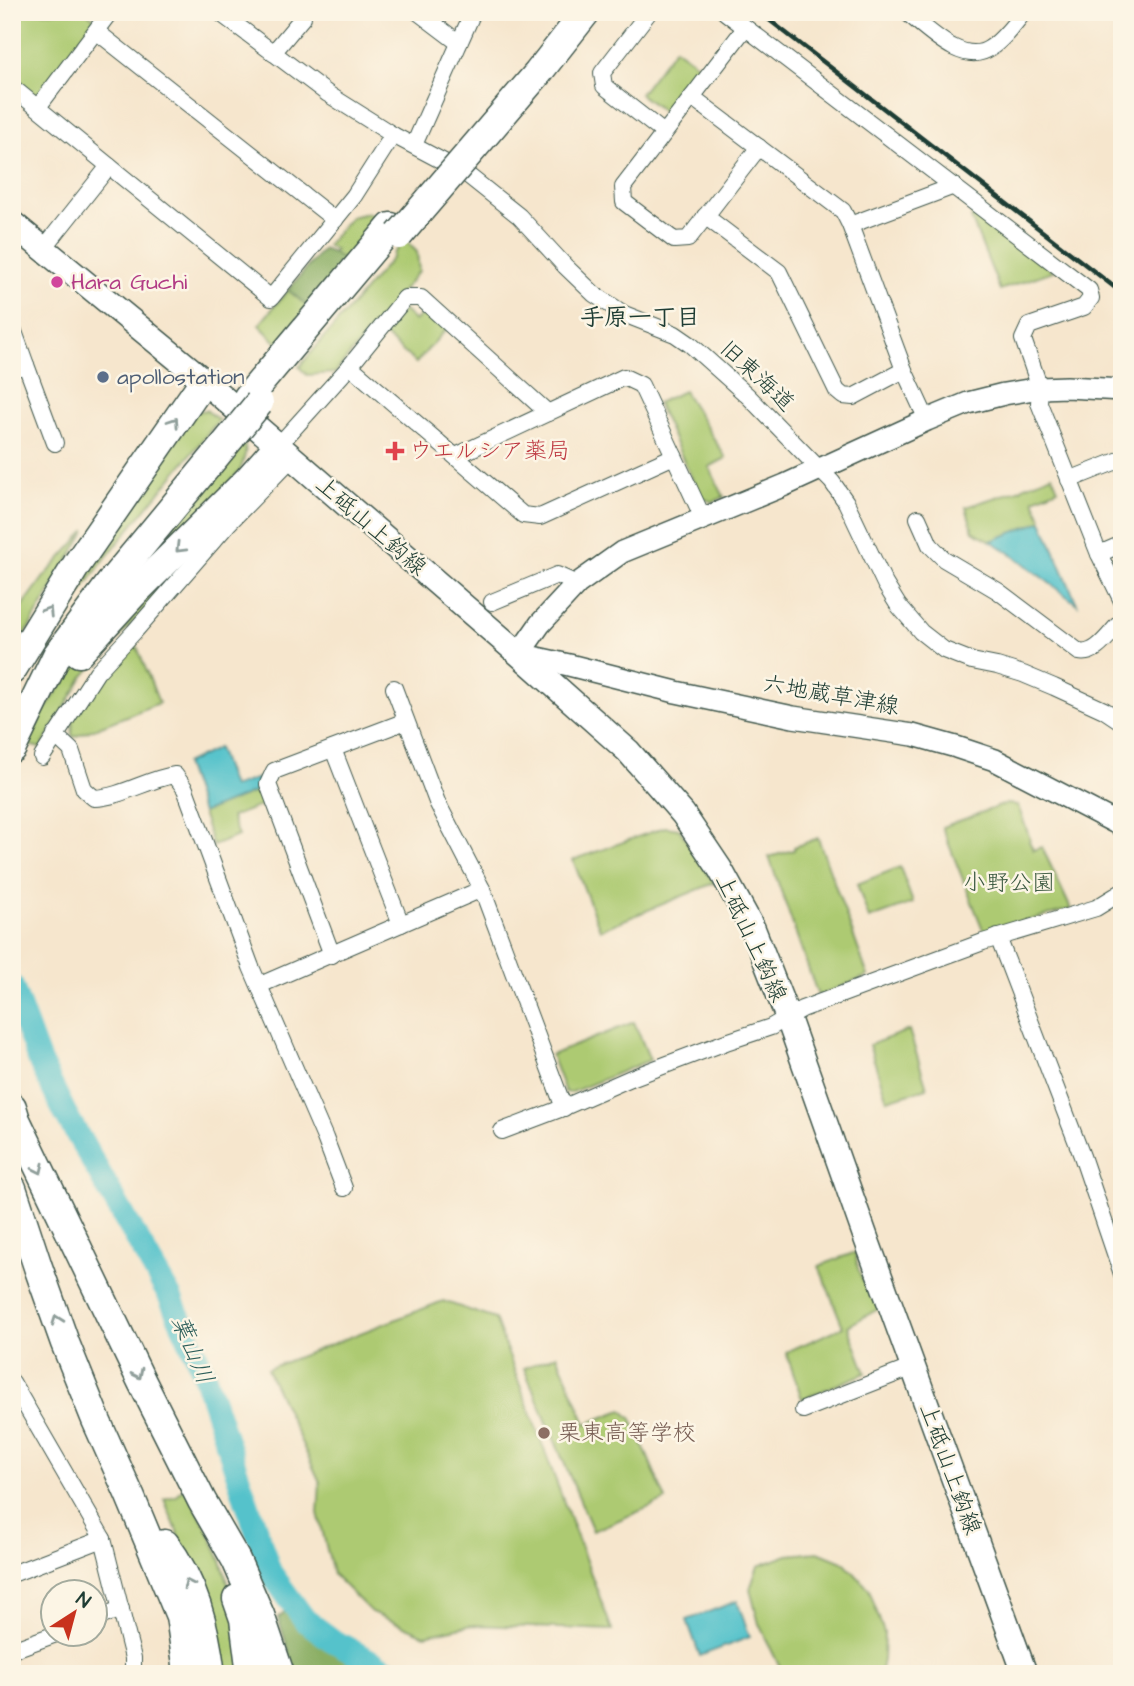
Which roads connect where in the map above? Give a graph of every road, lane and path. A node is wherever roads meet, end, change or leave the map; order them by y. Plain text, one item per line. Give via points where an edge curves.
1 (110, 12) edge
2 (219, 12) edge
3 (418, 12) edge
4 (473, 12) edge
5 (566, 12) edge
6 (586, 12) edge
7 (649, 12) edge
8 (725, 12) edge
9 (906, 12) edge
10 (1024, 12) edge
11 (305, 18) edge
12 (745, 28) junction
13 (96, 31) junction
14 (459, 43) junction
15 (273, 54) junction
16 (12, 87) edge
17 (692, 97) junction
18 (38, 107) junction
19 (664, 134) junction
20 (393, 135) junction
21 (414, 145) junction
22 (759, 147) junction
23 (109, 166) junction
24 (954, 186) junction
25 (705, 216) junction
26 (335, 220) junction
27 (12, 223) edge
28 (850, 225) junction
29 (395, 231) junction
30 (44, 248) junction
31 (12, 326) edge
32 (350, 366) junction
33 (19, 367) edge
34 (904, 370) junction
35 (203, 382) junction
36 (1040, 388) junction
37 (1121, 391) edge
38 (548, 413) junction
39 (927, 420) junction
40 (55, 443) dead end
41 (285, 452) junction
42 (456, 456) junction
43 (674, 456) junction
44 (1122, 459) edge
45 (820, 470) junction
46 (1069, 480) junction
47 (703, 519) junction
48 (918, 519) dead end
49 (1122, 544) edge
50 (1099, 554) junction
51 (577, 584) junction
52 (1122, 601) edge
53 (492, 602) dead end
54 (1122, 621) edge
55 (519, 654) junction
56 (12, 670) edge
57 (394, 688) dead end
58 (19, 715) edge
59 (407, 720) junction
60 (1122, 722) edge
61 (55, 736) junction
62 (12, 748) edge
63 (333, 749) junction
64 (42, 757) dead end
65 (1122, 826) edge
66 (482, 889) junction
67 (1122, 892) edge
68 (401, 924) junction
69 (998, 937) junction
70 (332, 955) junction
71 (260, 985) junction
72 (788, 1018) junction
73 (12, 1107) edge
74 (564, 1108) junction
75 (502, 1131) dead end
76 (12, 1188) edge
77 (344, 1188) dead end
78 (1122, 1274) edge
79 (913, 1367) junction
80 (12, 1382) edge
81 (803, 1410) dead end
82 (130, 1496) junction
83 (202, 1501) junction
84 (103, 1539) junction
85 (12, 1574) edge
86 (121, 1608) junction
87 (108, 1613) edge
88 (38, 1640) edge
89 (12, 1650) edge
90 (133, 1674) edge
91 (186, 1674) edge
92 (211, 1674) edge
93 (250, 1674) edge
94 (280, 1674) edge
95 (1025, 1674) edge

1 - 13 street
2 - 15 street, 旧東海道
3 - 14 street
4 - 14 street
5 - 29 highway
6 - 29 highway, bridge via 538,73
7 - 19 street via 602,73 604,86
8 - 12 street
9 - 10 street via 955,50 977,53 996,44
11 - 15 street
12 - 17 street
12 - 24 street
13 - 18 street
13 - 26 street
14 - 21 street
15 - 20 street, 旧東海道
16 - 18 street
17 - 19 street
17 - 22 street
18 - 23 street
19 - 25 street via 623,187 624,202 674,240 688,239
20 - 21 street, 旧東海道
20 - 26 street
21 - 45 street, 旧東海道 via 465,173 519,216 594,294 624,314 691,345
22 - 25 street
22 - 28 street via 843,211
23 - 26 street via 271,299
23 - 30 street
24 - 28 street
24 - 36 street via 1089,290 1091,298 1084,307 1029,326 1024,339
25 - 34 street via 779,272 843,396 853,397
27 - 30 main road, 上砥山上鈎線
28 - 34 street
29 - 58 highway, bridge via 227,432 57,655
30 - 35 main road, 上砥山上鈎線
31 - 33 street
32 - 38 street via 405,298 421,298
32 - 41 street
32 - 42 street
33 - 40 street
34 - 39 street
35 - 41 main road, 上砥山上鈎線
56 -> 35 highway via 78,564
36 - 37 street
36 - 39 street via 968,403
36 - 46 street via 1039,403
38 - 42 street
38 - 43 street via 624,377 641,385
39 - 45 street
41 - 55 main road, 上砥山上鈎線
41 -> 58 highway via 247,481
41 - 61 street via 97,672
42 - 43 street via 523,515 540,517
43 - 47 street
44 - 46 street
45 - 47 street
45 - 60 street, 旧東海道 via 846,502 885,584 920,632 944,650 1044,682
46 - 50 street
47 - 51 street via 622,552
48 - 54 street via 930,545 944,559 998,591 1079,652 1094,650
49 - 50 street
50 - 52 street
51 - 53 street via 557,575
51 - 55 street
55 - 65 street, 六地蔵草津線 via 793,717 913,735 956,747 995,760
55 - 72 main road, 上砥山上鈎線 via 628,751 683,814 752,929
57 - 59 street
58 - 62 highway
59 - 63 street
59 - 66 street via 437,802
61 - 64 street
61 - 71 street via 71,750 83,789 94,798 175,775 185,789
63 - 68 street
63 - 70 street via 274,771 268,784
66 - 68 street
66 - 74 street
67 - 69 street via 1096,908
68 - 70 street
69 - 72 street
69 - 78 street
70 - 71 street
71 - 77 street
72 - 74 street
72 - 79 main road, 上砥山上鈎線
73 -> 83 highway
74 - 75 street
82 -> 76 highway via 65,1343
79 - 81 street
79 - 95 main road, 上砥山上鈎線
80 - 84 street
82 - 91 highway via 180,1616
92 -> 82 highway via 192,1591 174,1555
83 - 93 highway via 244,1619
83 - 94 highway via 236,1560
84 - 85 street
84 - 86 street
86 - 87 street
86 - 90 street
88 - 89 street

